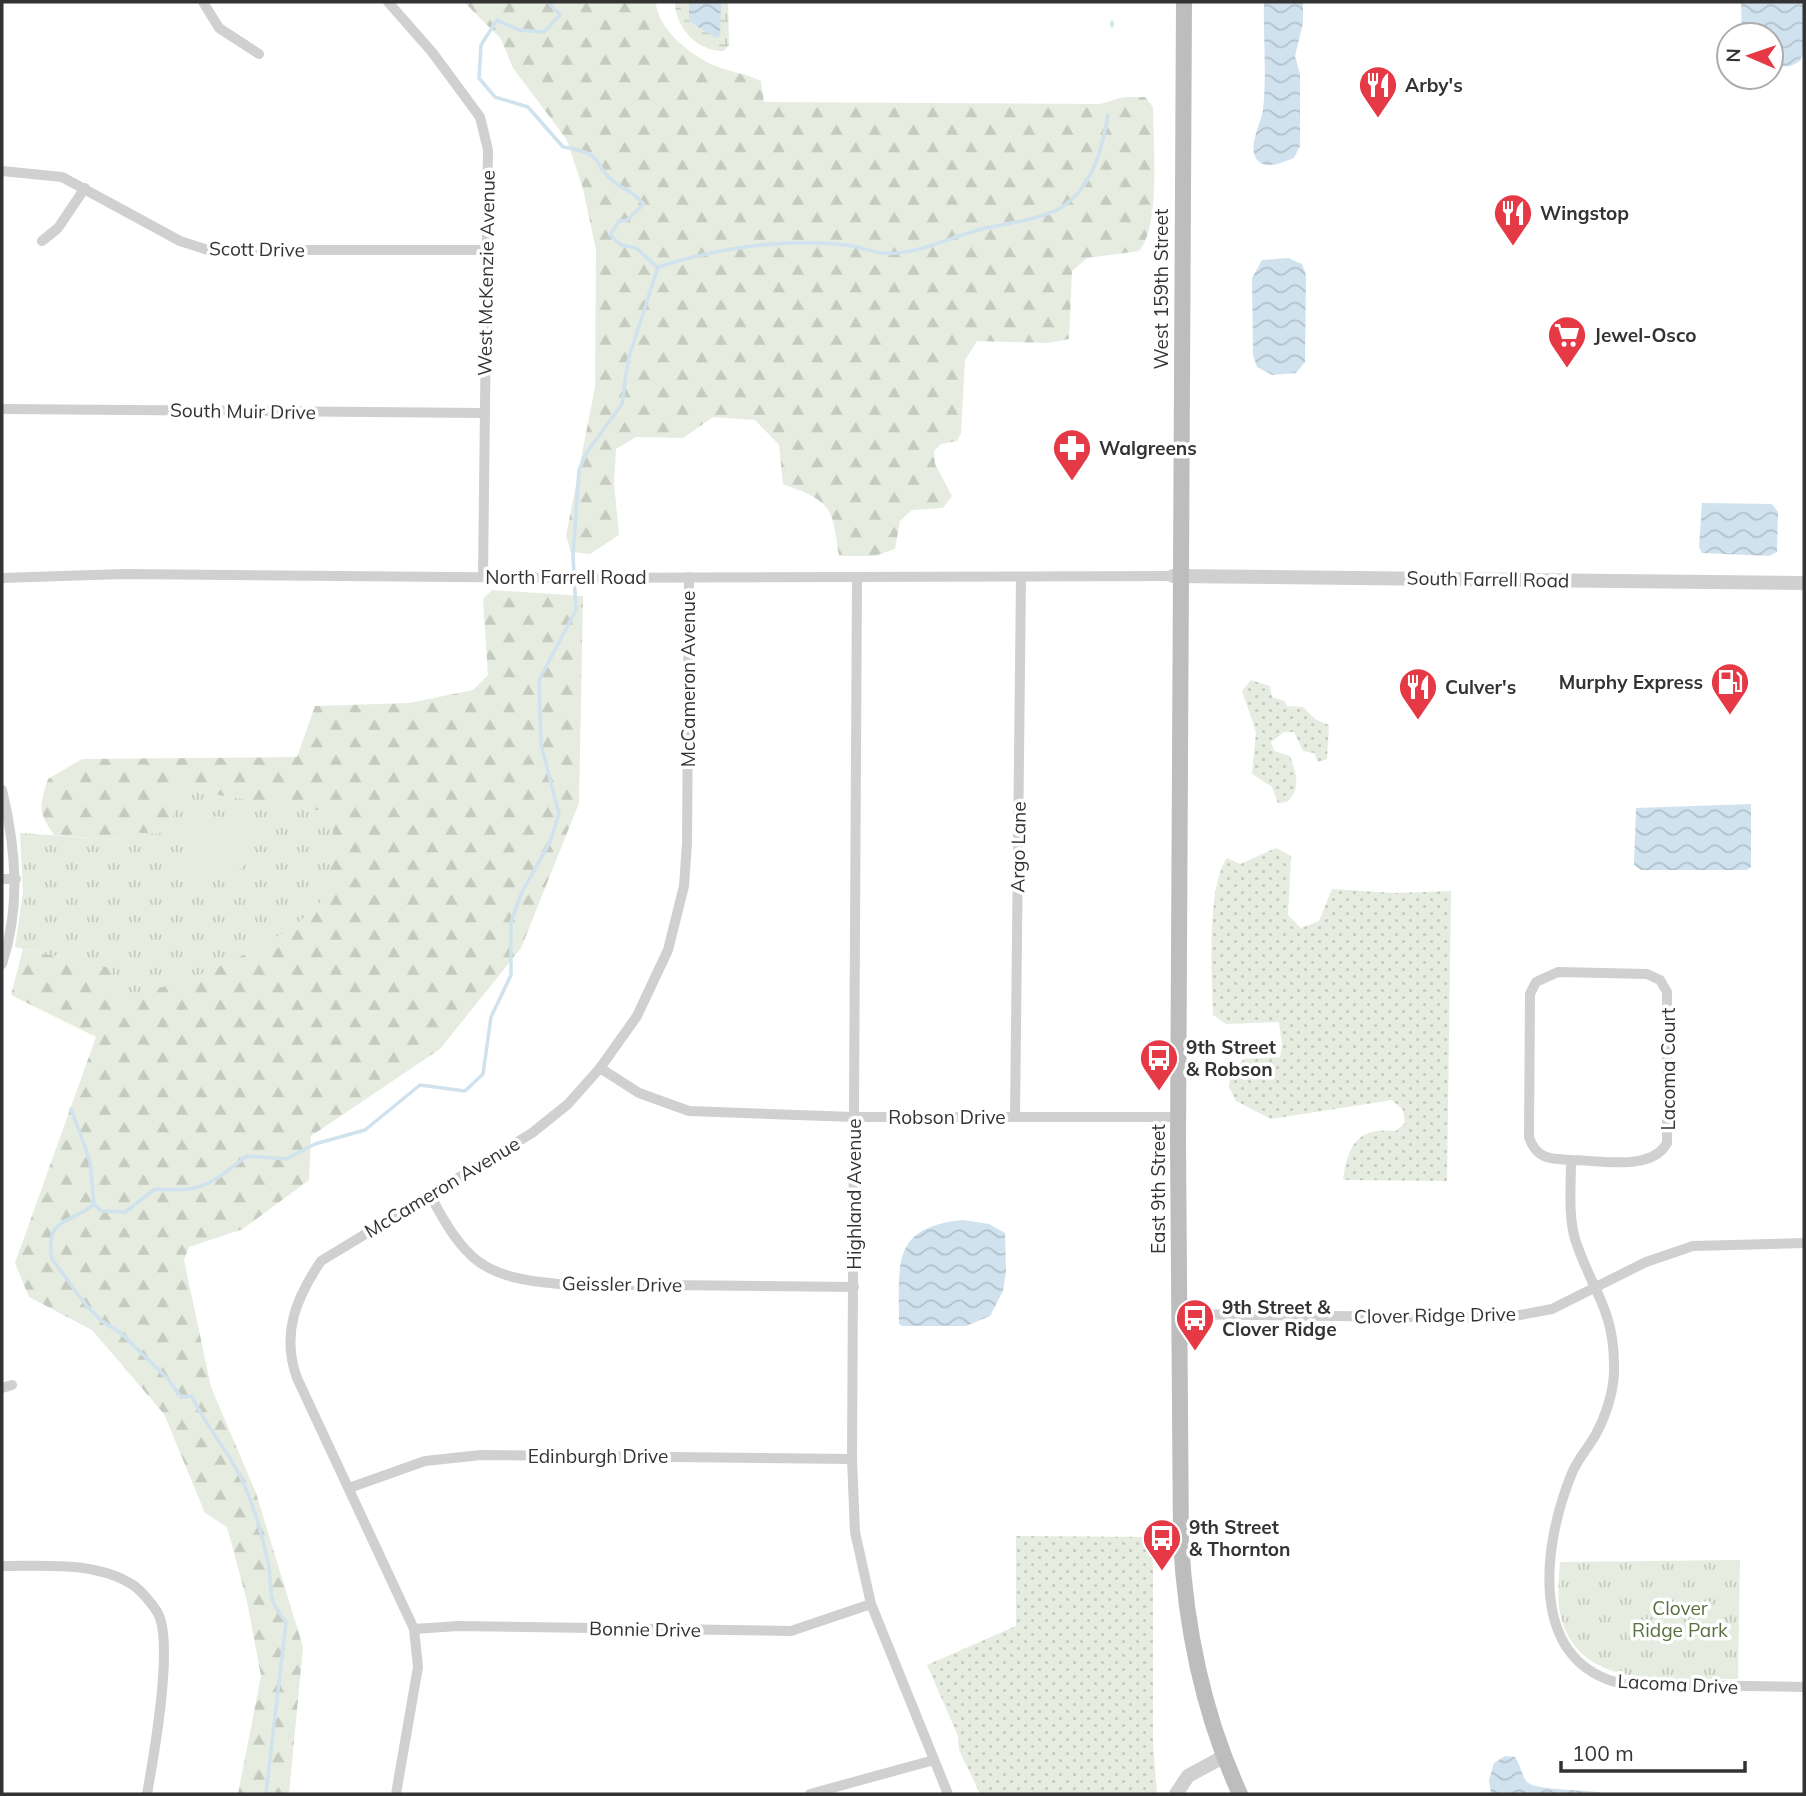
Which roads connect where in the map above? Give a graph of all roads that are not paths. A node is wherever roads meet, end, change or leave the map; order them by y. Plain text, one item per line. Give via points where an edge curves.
1 (203, 2) edge
2 (388, 2) edge
3 (1184, 2) edge
4 (260, 54) dead end
5 (2, 172) edge
6 (85, 188) junction
7 (42, 241) dead end
8 (487, 250) junction
9 (2, 409) edge
10 (483, 413) junction
11 (1021, 576) junction
12 (1177, 576) junction
13 (483, 577) junction
14 (689, 577) junction
15 (857, 577) junction
16 (2, 578) edge
17 (1804, 583) edge
18 (2, 790) edge
19 (2, 879) edge
20 (16, 879) junction
21 (2, 964) edge
22 (600, 1068) junction
23 (854, 1117) junction
24 (1014, 1117) junction
25 (1178, 1117) junction
26 (1571, 1160) junction
27 (430, 1195) junction
28 (1804, 1243) edge
29 (854, 1287) junction
30 (1598, 1287) junction
31 (1178, 1314) junction
32 (852, 1459) junction
33 (349, 1488) junction
34 (2, 1566) edge
35 (871, 1604) junction
36 (414, 1629) junction
37 (1804, 1688) edge
38 (1223, 1757) junction
39 (934, 1760) junction
40 (147, 1794) edge
41 (396, 1794) edge
42 (810, 1794) edge
43 (948, 1794) edge
44 (1176, 1794) edge
45 (1240, 1794) edge

1 - 4 street via 219,28
2 - 8 street, West McKenzie Avenue via 480,117 488,150
3 - 12 main road, West 159th Street
5 - 6 street, Scott Drive via 62,177
6 - 7 street via 58,228
6 - 8 street, Scott Drive via 180,241 208,250
8 - 10 street, West McKenzie Avenue
9 - 10 street, South Muir Drive
10 - 13 street, West McKenzie Avenue
11 - 12 street, North Farrell Road
11 - 15 street, North Farrell Road
11 - 24 street, Argo Lane
12 - 17 street, South Farrell Road
12 - 25 main road, East 9th Street
13 - 14 street, North Farrell Road
13 - 16 street, North Farrell Road via 123,574
14 - 15 street, North Farrell Road
14 - 22 street, McCameron Avenue via 684,886 677,922 653,983 637,1016
15 - 23 street, Highland Avenue
18 - 20 street
19 - 20 street
20 - 21 street via 10,938
22 - 23 street, Robson Drive via 639,1093 689,1111
22 - 27 street, McCameron Avenue via 568,1104 532,1133
23 - 24 street, Robson Drive
23 - 29 street, Highland Avenue
24 - 25 street, Robson Drive
25 - 31 main road, East 9th Street
26 - 26 street, Lacoma Court via 1648,1160 1661,1154 1667,1143 1667,992 1660,980 1647,974 1558,972 1536,982 1530,994 1529,1137 1532,1149 1541,1156
26 - 30 street via 1575,1237
27 - 29 street, Geissler Drive via 454,1239 490,1270 519,1280
27 - 33 street, McCameron Avenue via 321,1261 295,1307 290,1333 294,1368
28 - 30 street, Clover Ridge Drive via 1693,1246 1646,1262
29 - 32 street, Highland Avenue
30 - 31 street, Clover Ridge Drive via 1552,1309 1504,1318
30 - 37 street, Lacoma Drive via 1608,1314 1615,1369 1598,1431 1573,1469 1552,1544 1552,1615 1558,1636 1583,1666 1623,1684
31 - 38 main road, East 9th Street via 1182,1562 1200,1678
32 - 33 street, Edinburgh Drive via 481,1455 425,1461
32 - 35 street, Highland Avenue via 855,1532
33 - 36 street, McCameron Avenue
34 - 40 street via 102,1571 135,1585 160,1617 159,1716
35 - 36 street, Bonnie Drive via 791,1631
35 - 39 street, Highland Avenue
36 - 41 street, McCameron Avenue via 418,1667
38 - 44 street via 1188,1776
38 - 45 main road, East 9th Street
39 - 42 street
39 - 43 street, Highland Avenue

